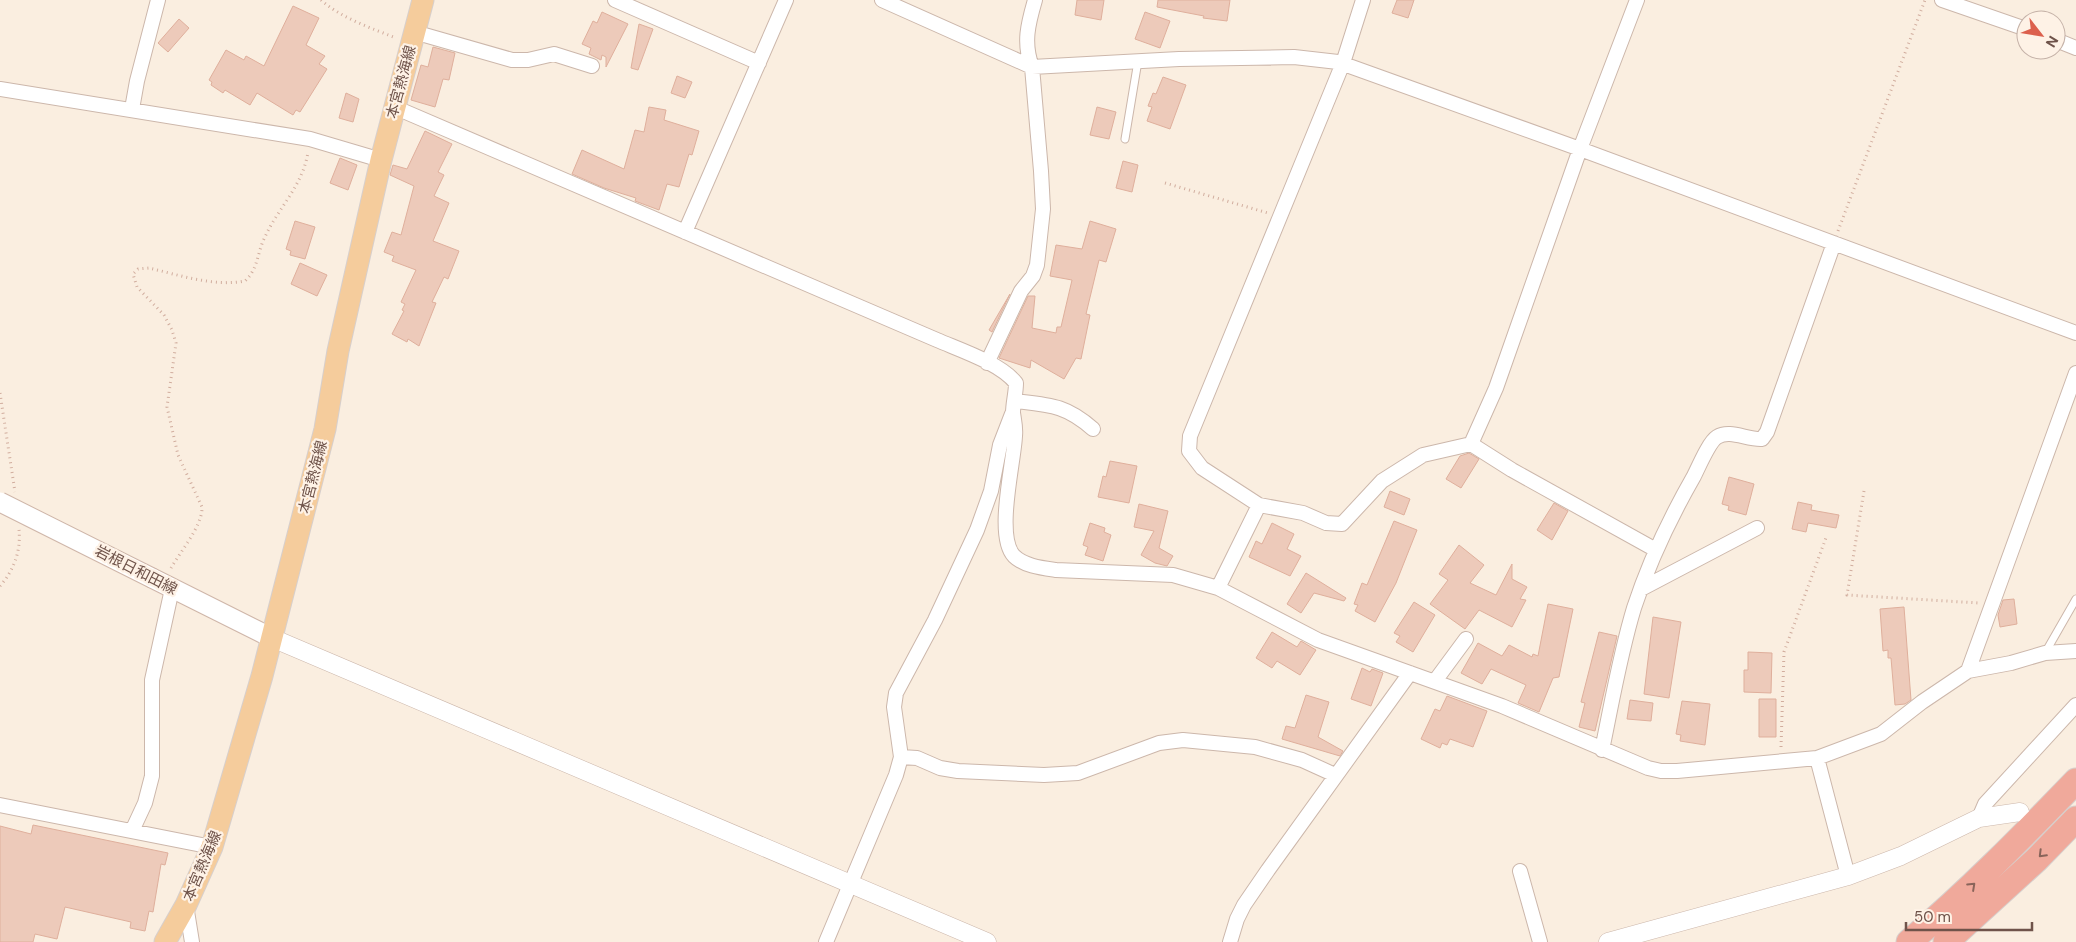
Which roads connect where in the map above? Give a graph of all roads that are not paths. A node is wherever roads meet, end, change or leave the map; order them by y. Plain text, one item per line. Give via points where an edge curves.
1 (158, 0) edge
2 (423, 0) edge
3 (614, 0) edge
4 (786, 0) edge
5 (882, 0) edge
6 (1035, 0) edge
7 (1363, 0) edge
8 (1636, 0) edge
9 (1942, 0) edge
10 (2016, 26) edge
11 (412, 39) junction
12 (1138, 61) junction
13 (759, 63) junction
14 (1343, 63) junction
15 (592, 66) dead end
16 (1032, 67) junction
17 (0, 89) edge
18 (394, 107) junction
19 (132, 109) junction
20 (1125, 139) dead end
21 (1580, 149) junction
22 (380, 160) junction
23 (685, 232) junction
24 (1834, 243) junction
25 (2076, 333) edge
26 (987, 363) junction
27 (2076, 373) edge
28 (1014, 406) junction
29 (1093, 429) dead end
30 (1471, 444) junction
31 (0, 502) edge
32 (1258, 505) junction
33 (1757, 528) dead end
34 (1656, 550) junction
35 (163, 583) junction
36 (1218, 588) junction
37 (1641, 588) junction
38 (2076, 599) edge
39 (272, 638) junction
40 (1466, 639) dead end
41 (2076, 650) edge
42 (2045, 653) junction
43 (1968, 671) junction
44 (1410, 673) junction
45 (1435, 681) junction
46 (2076, 705) edge
47 (1602, 750) junction
48 (901, 757) junction
49 (1817, 758) junction
50 (1335, 775) junction
51 (2076, 782) edge
52 (0, 805) edge
53 (2020, 812) dead end
54 (1979, 818) junction
55 (2076, 819) edge
56 (132, 831) junction
57 (212, 847) junction
58 (1520, 872) dead end
59 (1848, 876) junction
60 (851, 884) junction
61 (186, 905) junction
62 (165, 942) edge
63 (192, 942) edge
64 (826, 942) edge
65 (987, 942) edge
66 (1230, 942) edge
67 (1540, 942) edge
68 (1608, 942) edge
69 (1909, 942) edge
70 (1946, 942) edge

1 - 19 street
2 - 11 main road, 本宮熱海線
3 - 13 street
4 - 13 street
5 - 16 street
6 - 16 street via 1026,43
7 - 14 street
8 - 21 street
9 - 10 street
11 - 15 street via 512,60 554,54
11 - 18 main road, 本宮熱海線
12 - 14 street via 1294,57
12 - 16 street
12 - 20 lane
13 - 23 street
14 - 21 street
14 - 32 street via 1190,436 1189,451 1198,464
16 - 26 street via 1043,209 1037,265
17 - 19 street
18 - 22 main road, 本宮熱海線
18 - 23 street
19 - 22 street via 310,139
21 - 24 street
21 - 30 street via 1496,388
22 - 39 main road, 本宮熱海線 via 338,351 325,429
23 - 26 street
24 - 25 street
24 - 34 street via 1767,432 1762,439 1726,433 1713,440
26 - 28 street via 1016,383
27 - 43 street
28 - 29 street via 1052,405 1077,415
28 - 36 street via 1015,435 1006,511 1007,543 1014,556 1039,568 1173,575
28 - 48 street via 977,530 896,693 894,707
30 - 32 street via 1423,455 1382,481 1342,524 1326,523 1303,513
30 - 34 street
31 - 35 main road, 岩根日和田線, bridge
32 - 36 street
33 - 37 street
34 - 37 street
35 - 39 main road, 岩根日和田線
35 - 56 street via 152,680 152,776 145,803
36 - 44 street via 1318,640
37 - 47 street
38 - 42 lane
39 - 57 main road, 本宮熱海線
39 - 60 street
40 - 45 street
41 - 42 street
42 - 43 street
43 - 49 street via 1881,734
44 - 45 street
44 - 50 street
45 - 47 street
46 - 54 street via 1985,804
47 - 49 street via 1661,771
48 - 50 street via 917,758 940,768 958,771 1044,775 1078,773 1159,743 1184,740 1255,747 1302,760
48 - 60 street
49 - 59 street
50 - 66 street via 1244,905
69 -> 51 highway via 2016,844
52 - 56 street
53 - 54 street
54 - 59 street via 1901,856
55 -> 70 highway
56 - 57 street
57 - 61 main road, 本宮熱海線
58 - 67 street
59 - 68 street
60 - 64 street
60 - 65 street
61 - 62 main road, 本宮熱海線
61 - 63 street

